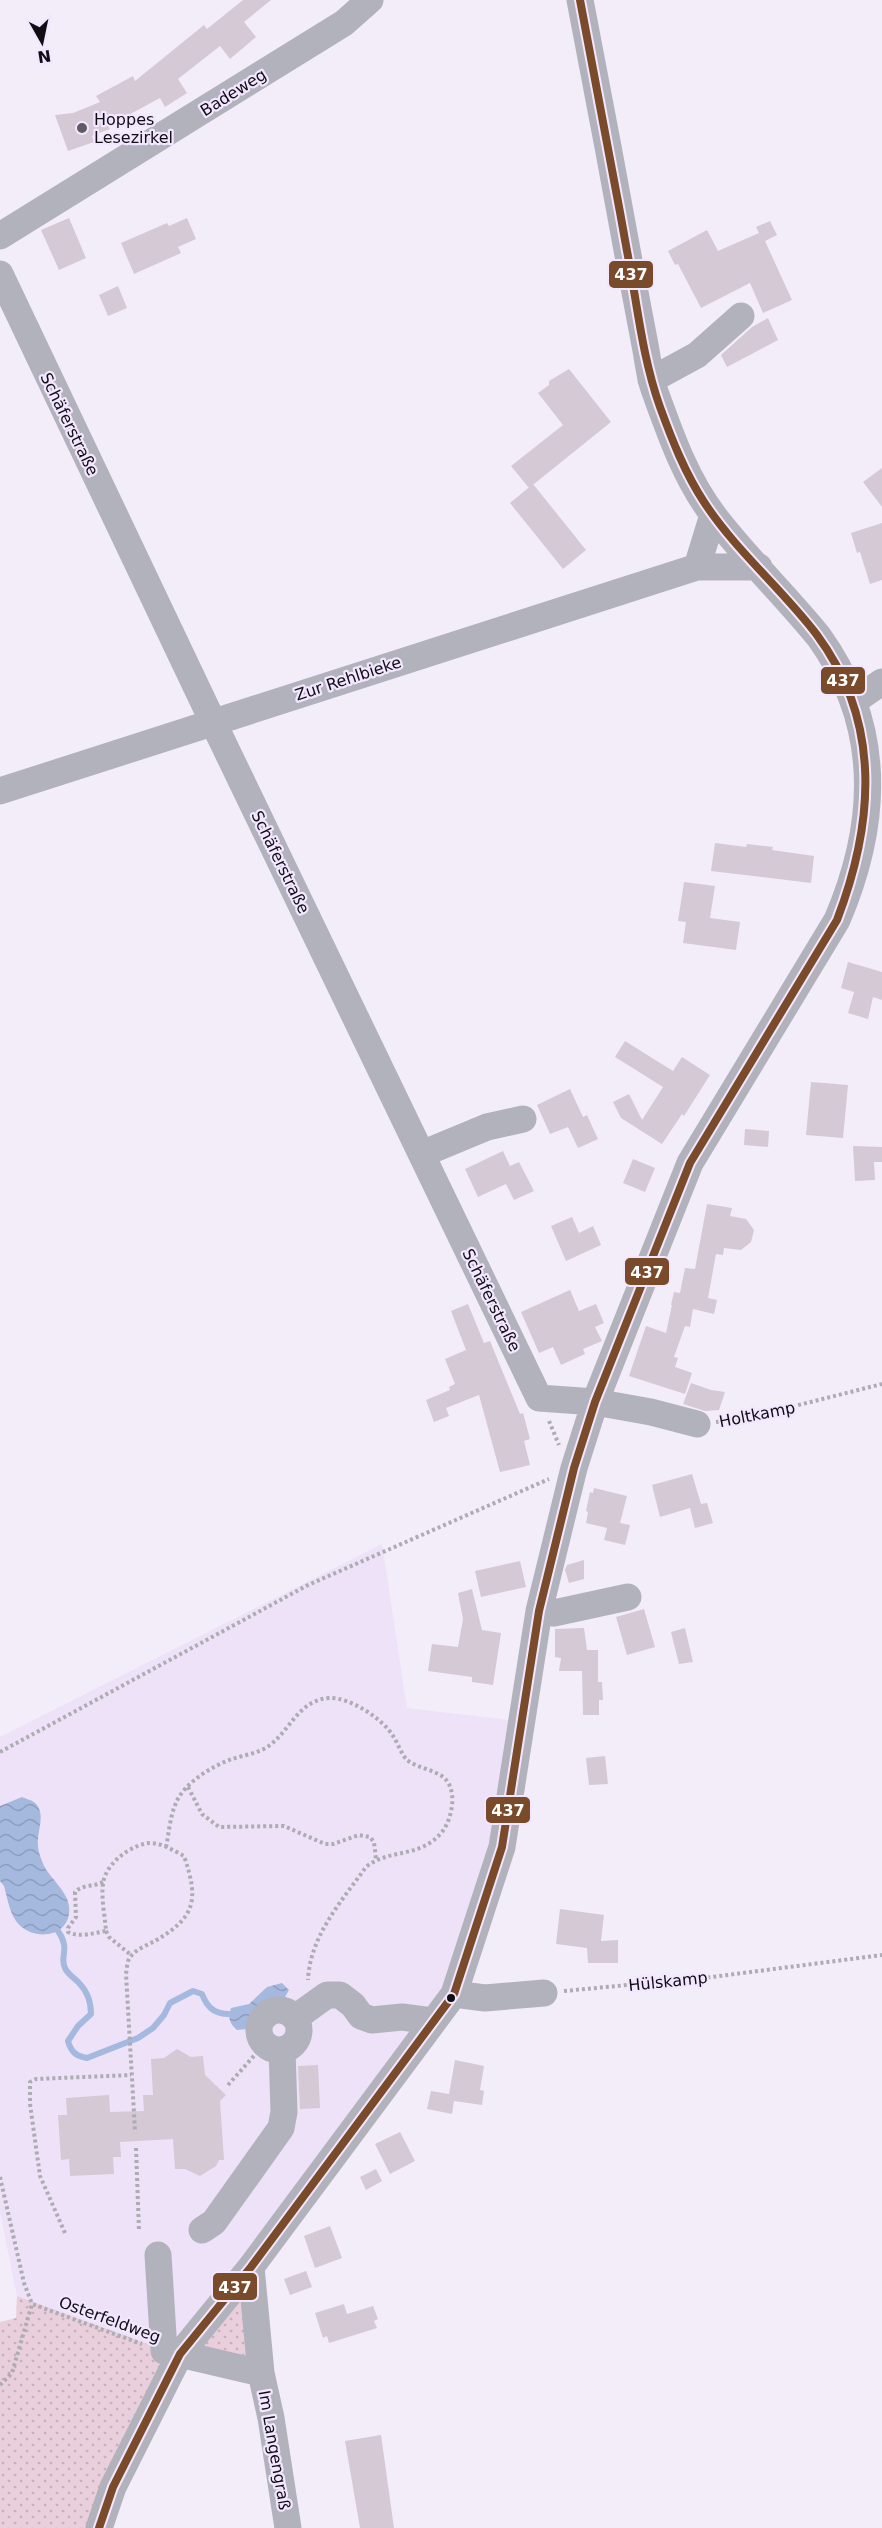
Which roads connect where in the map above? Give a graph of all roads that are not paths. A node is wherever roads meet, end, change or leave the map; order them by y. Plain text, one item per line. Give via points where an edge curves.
1 (370, 0) edge
2 (580, 0) edge
3 (0, 236) edge
4 (0, 274) edge
5 (741, 316) dead end
6 (651, 380) junction
7 (713, 515) junction
8 (697, 567) junction
9 (759, 567) junction
10 (882, 682) edge
11 (857, 699) junction
12 (213, 722) junction
13 (0, 791) edge
14 (523, 1119) dead end
15 (422, 1154) junction
16 (595, 1402) junction
17 (697, 1424) road end
18 (628, 1597) dead end
19 (539, 1611) junction
20 (544, 1993) road end
21 (454, 1994) junction
22 (432, 2021) junction
23 (202, 2230) dead end
24 (158, 2255) dead end
25 (251, 2267) junction
26 (172, 2352) junction
27 (261, 2373) junction
28 (99, 2528) edge
29 (288, 2528) edge

1 - 3 street, Badeweg via 344,23
2 - 6 street
4 - 12 street, Schäferstraße
5 - 6 street via 697,355
6 - 7 street via 681,463
7 - 8 street
7 - 9 street
8 - 9 street, Zur Rehlbieke
8 - 12 street, Zur Rehlbieke
9 - 11 street via 820,638
10 - 11 street
11 - 16 street via 866,728 871,784 865,841 854,880 832,929 690,1163
12 - 13 street, Zur Rehlbieke
12 - 15 street, Schäferstraße
14 - 15 street via 487,1127
15 - 16 street, Schäferstraße via 539,1398
16 - 17 street, Holtkamp
16 - 19 street via 574,1468
18 - 19 street via 554,1613
19 - 21 street via 502,1847
20 - 21 street via 485,1998
21 - 22 street
22 - 23 street via 402,2017 372,2020 361,2016 340,1995 327,1995 305,2010 272,2010 262,2018 258,2030 261,2041 273,2047 284,2112 281,2128 214,2222
22 - 25 street
24 - 26 street
25 - 26 street
25 - 27 street, Im Langengraß
26 - 27 street, Im Langengraß
26 - 28 street
27 - 29 street, Im Langengraß

